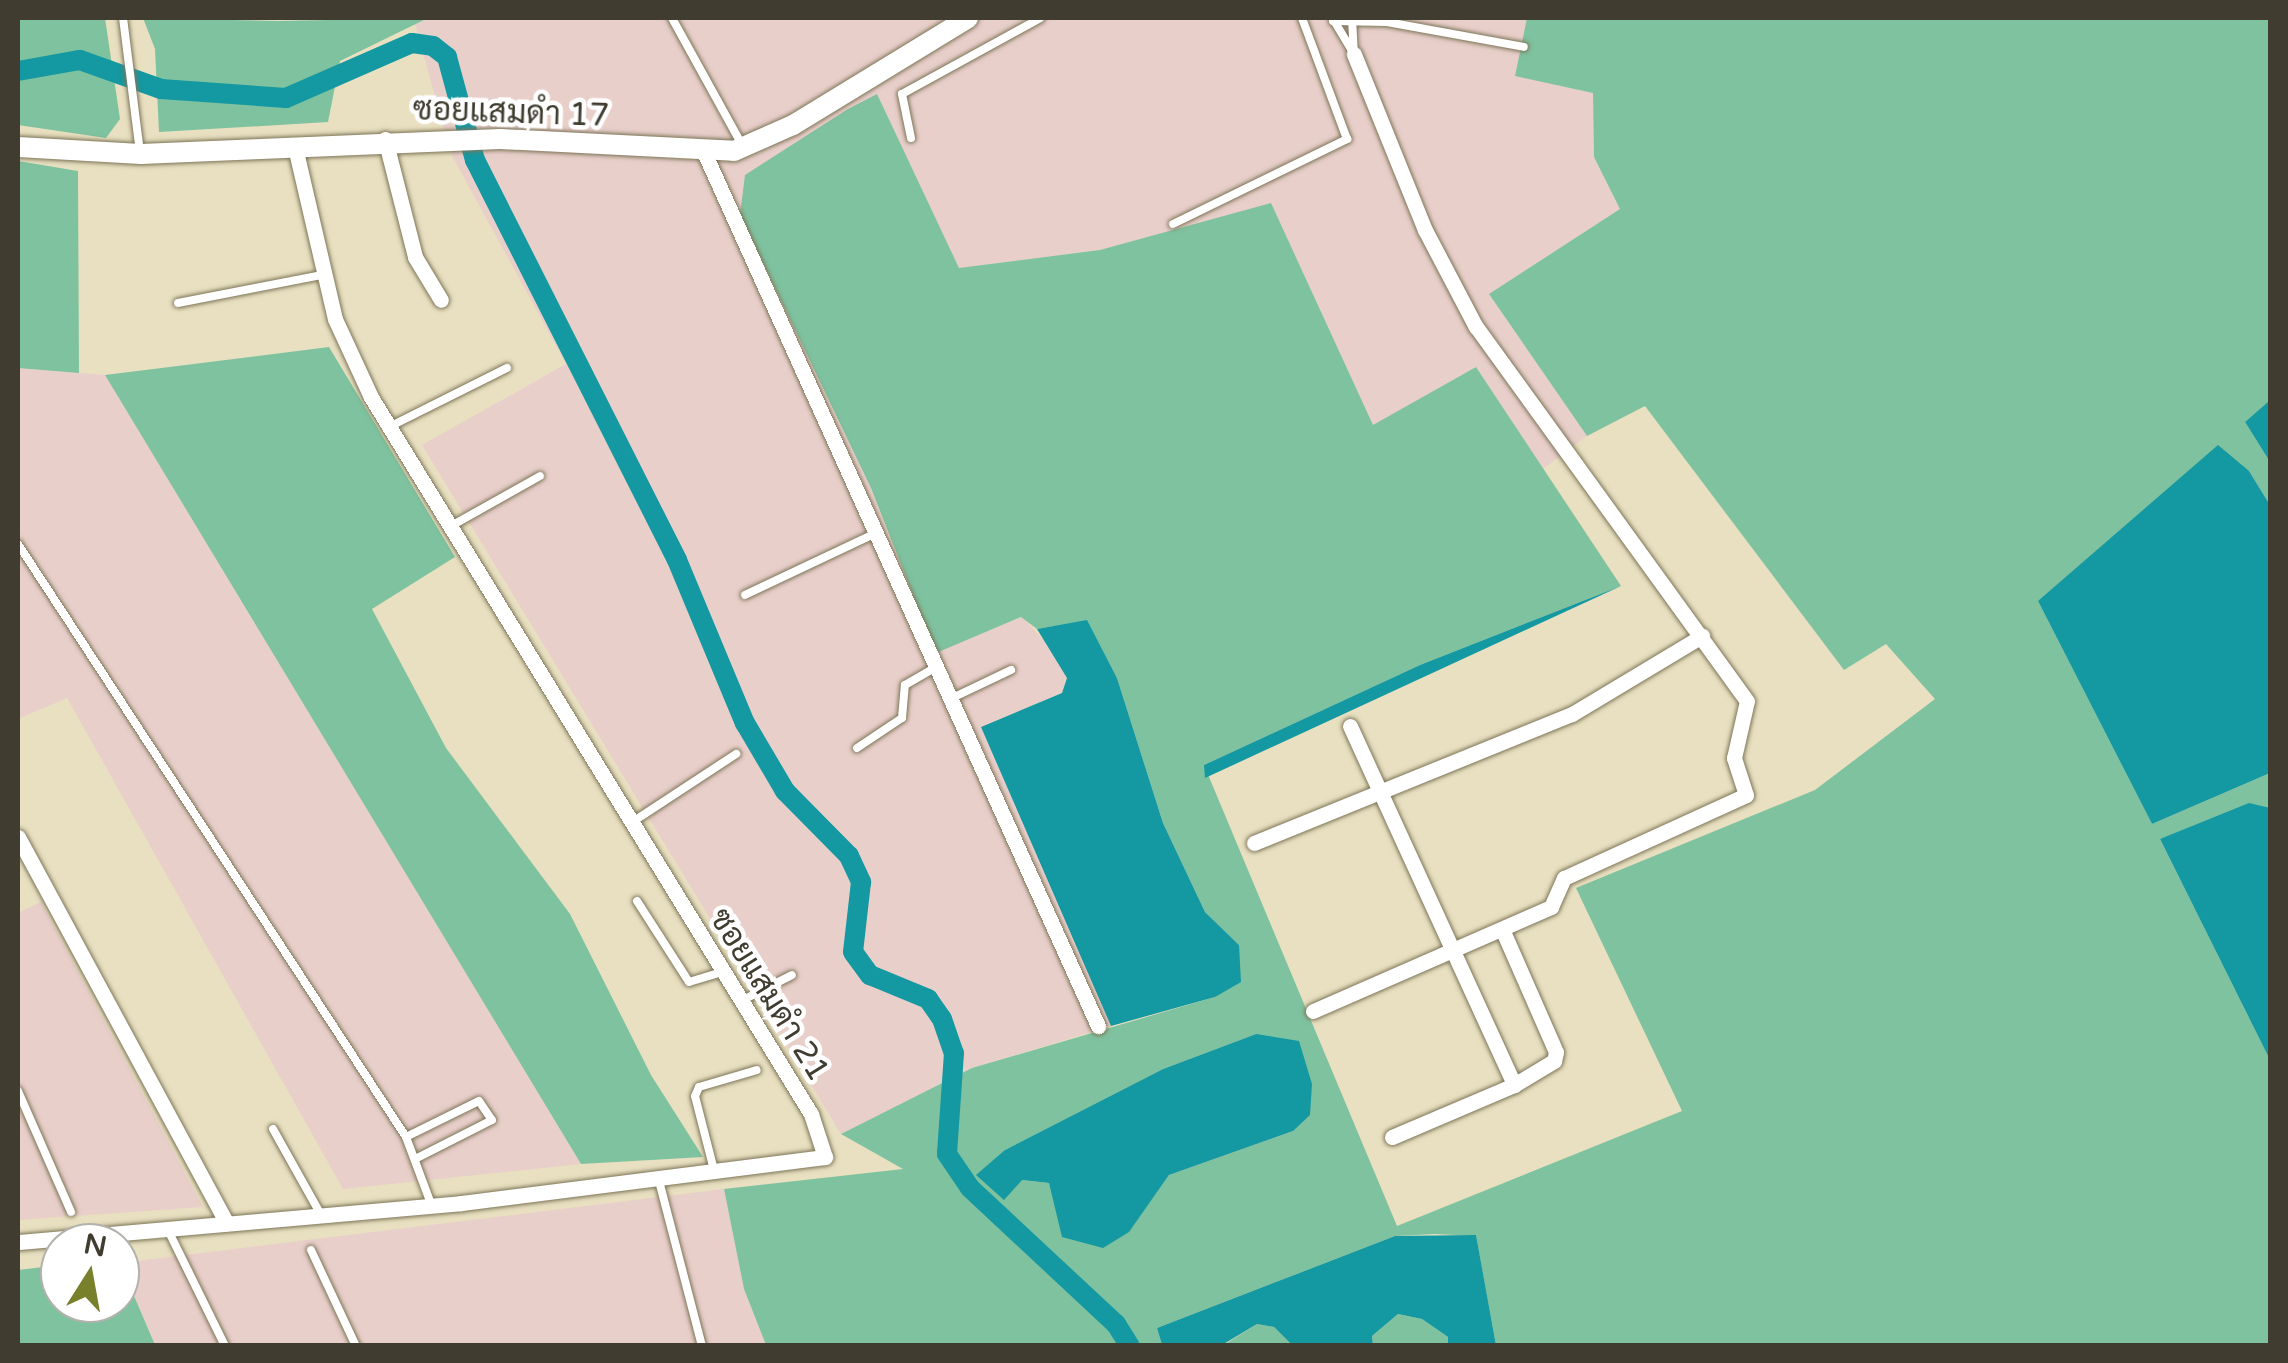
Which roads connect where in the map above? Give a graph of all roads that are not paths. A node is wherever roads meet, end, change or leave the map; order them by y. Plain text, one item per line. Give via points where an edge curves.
1 (123, 18) edge
2 (672, 18) edge
3 (968, 18) edge
4 (1040, 18) edge
5 (1302, 18) edge
6 (1352, 18) edge
7 (1332, 19) edge
8 (1524, 47) dead end
9 (1354, 54) junction
10 (910, 138) dead end
11 (385, 139) junction
12 (18, 147) edge
13 (295, 147) junction
14 (744, 148) junction
15 (704, 152) junction
16 (140, 154) junction
17 (1173, 224) dead end
18 (322, 275) junction
19 (441, 300) dead end
20 (178, 303) dead end
21 (507, 368) dead end
22 (390, 427) junction
23 (540, 476) dead end
24 (451, 526) junction
25 (874, 534) junction
26 (18, 544) edge
27 (745, 595) dead end
28 (1702, 636) junction
29 (934, 668) junction
30 (1011, 670) dead end
31 (948, 700) junction
32 (1350, 726) dead end
33 (857, 748) dead end
34 (736, 754) dead end
35 (1382, 794) junction
36 (631, 823) junction
37 (18, 837) edge
38 (1254, 843) dead end
39 (636, 901) dead end
40 (1502, 929) junction
41 (1452, 951) junction
42 (722, 972) junction
43 (792, 974) dead end
44 (741, 1002) junction
45 (1313, 1011) dead end
46 (1098, 1026) dead end
47 (757, 1070) dead end
48 (1514, 1085) junction
49 (18, 1092) edge
50 (273, 1129) dead end
51 (406, 1137) junction
52 (1392, 1137) dead end
53 (417, 1158) junction
54 (714, 1170) junction
55 (658, 1177) junction
56 (431, 1204) junction
57 (71, 1212) dead end
58 (321, 1215) junction
59 (228, 1222) junction
60 (166, 1227) junction
61 (18, 1242) edge
62 (311, 1250) dead end
63 (225, 1346) edge
64 (356, 1346) edge
65 (702, 1346) edge

1 - 16 lane
2 - 14 lane
3 - 14 street, ซอยแสมดำ 17
4 - 10 lane via 902,94
5 - 17 lane via 1347,139
6 - 7 lane
6 - 8 lane
6 - 9 lane
7 - 9 lane
9 - 28 street via 1426,230 1476,327
11 - 13 street, ซอยแสมดำ 17
11 - 15 street, ซอยแสมดำ 17 via 500,138
11 - 19 street via 416,257
12 - 16 street, ซอยแสมดำ 17
13 - 16 street, ซอยแสมดำ 17
13 - 18 street, ซอยแสมดำ 21
14 - 15 street, ซอยแสมดำ 17
15 - 25 street
18 - 20 lane
18 - 22 street, ซอยแสมดำ 21 via 335,319
21 - 22 lane
22 - 24 street, ซอยแสมดำ 21
23 - 24 lane
24 - 36 street, ซอยแสมดำ 21
25 - 27 lane
25 - 29 street
26 - 51 lane
28 - 35 street via 1572,714
28 - 40 street via 1747,701 1734,758 1746,795 1564,878 1552,907
29 - 31 street
29 - 33 lane via 905,685 902,718
30 - 31 lane
31 - 46 street
32 - 35 street
34 - 36 lane
35 - 38 street
35 - 41 street
36 - 42 street, ซอยแสมดำ 21
37 - 59 street
39 - 42 lane via 690,982
40 - 41 street
40 - 48 street via 1556,1052 1546,1068
41 - 45 street
41 - 48 street
42 - 44 street, ซอยแสมดำ 21
43 - 44 lane
44 - 54 street, ซอยแสมดำ 21 via 818,1126 824,1157
47 - 54 lane via 698,1087
48 - 52 street
49 - 57 lane
50 - 58 lane
51 - 53 lane
51 - 53 lane via 478,1101 492,1121
53 - 56 lane
54 - 55 street, ซอยแสมดำ 21
55 - 56 street, ซอยแสมดำ 21
55 - 65 lane
56 - 58 street, ซอยแสมดำ 21
58 - 59 street, ซอยแสมดำ 21
59 - 60 street, ซอยแสมดำ 21
60 - 61 street, ซอยแสมดำ 21
60 - 63 lane
62 - 64 lane

